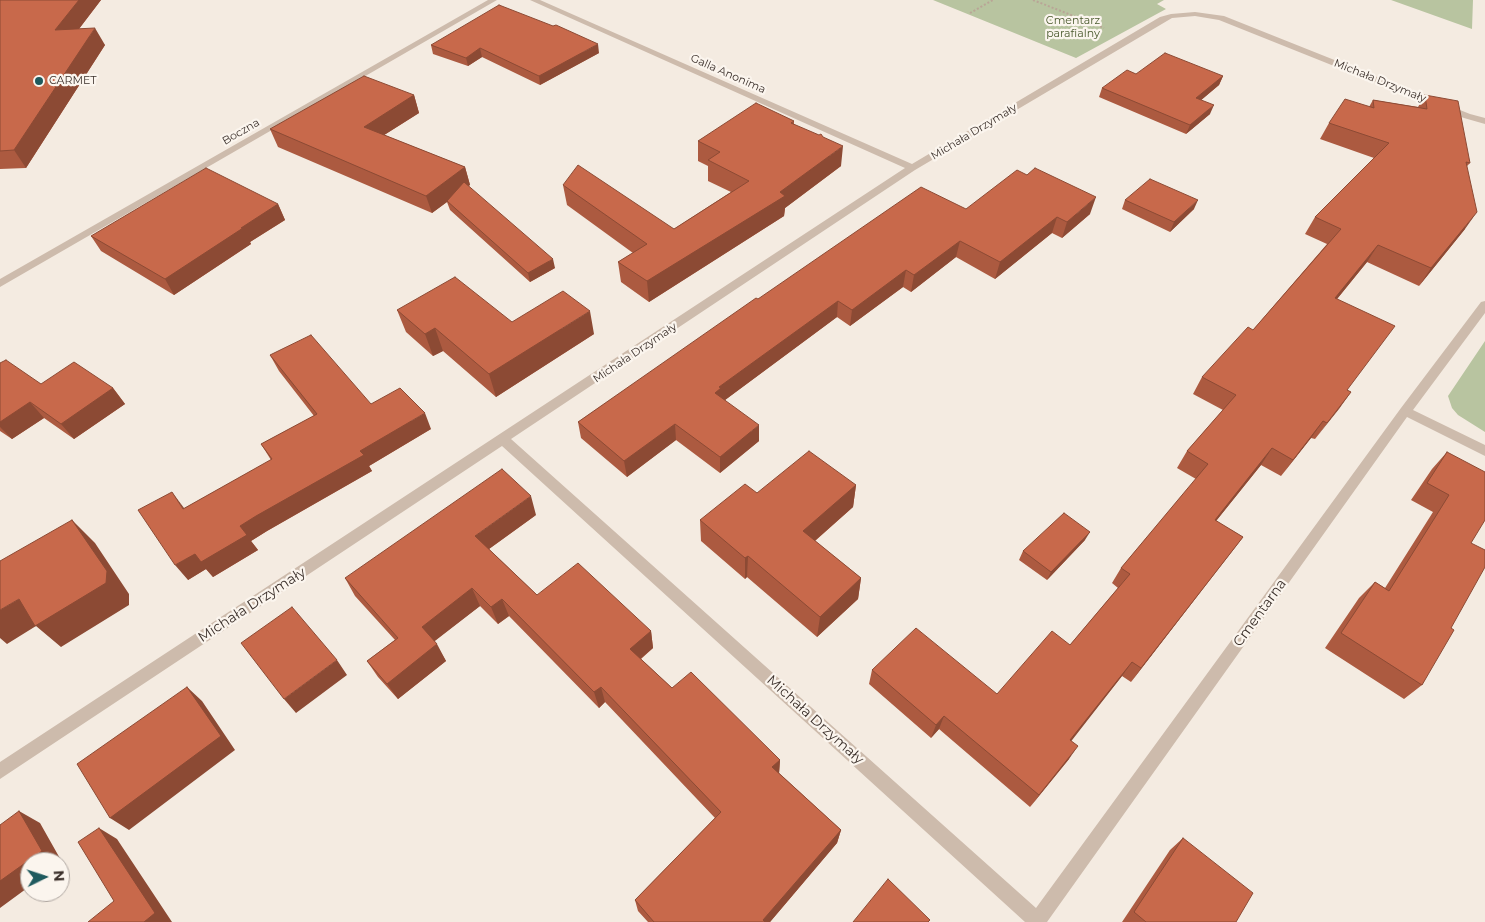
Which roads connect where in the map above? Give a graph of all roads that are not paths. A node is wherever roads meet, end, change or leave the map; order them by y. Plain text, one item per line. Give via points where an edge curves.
1 (493, 0) edge
2 (534, 0) edge
3 (1485, 121) edge
4 (912, 168) junction
5 (0, 284) edge
6 (1485, 304) edge
7 (1405, 411) junction
8 (504, 440) junction
9 (1485, 451) edge
10 (0, 771) edge
11 (1036, 921) edge

1 - 5 street, Boczna
2 - 4 street, Galla Anonima
3 - 4 street, Michała Drzymały via 1234,22 1208,15 1181,14 1163,19
4 - 8 street, Michała Drzymały
6 - 7 street, Cmentarna
7 - 9 street
7 - 11 street, Cmentarna
8 - 10 street, Michała Drzymały
8 - 11 street, Michała Drzymały

